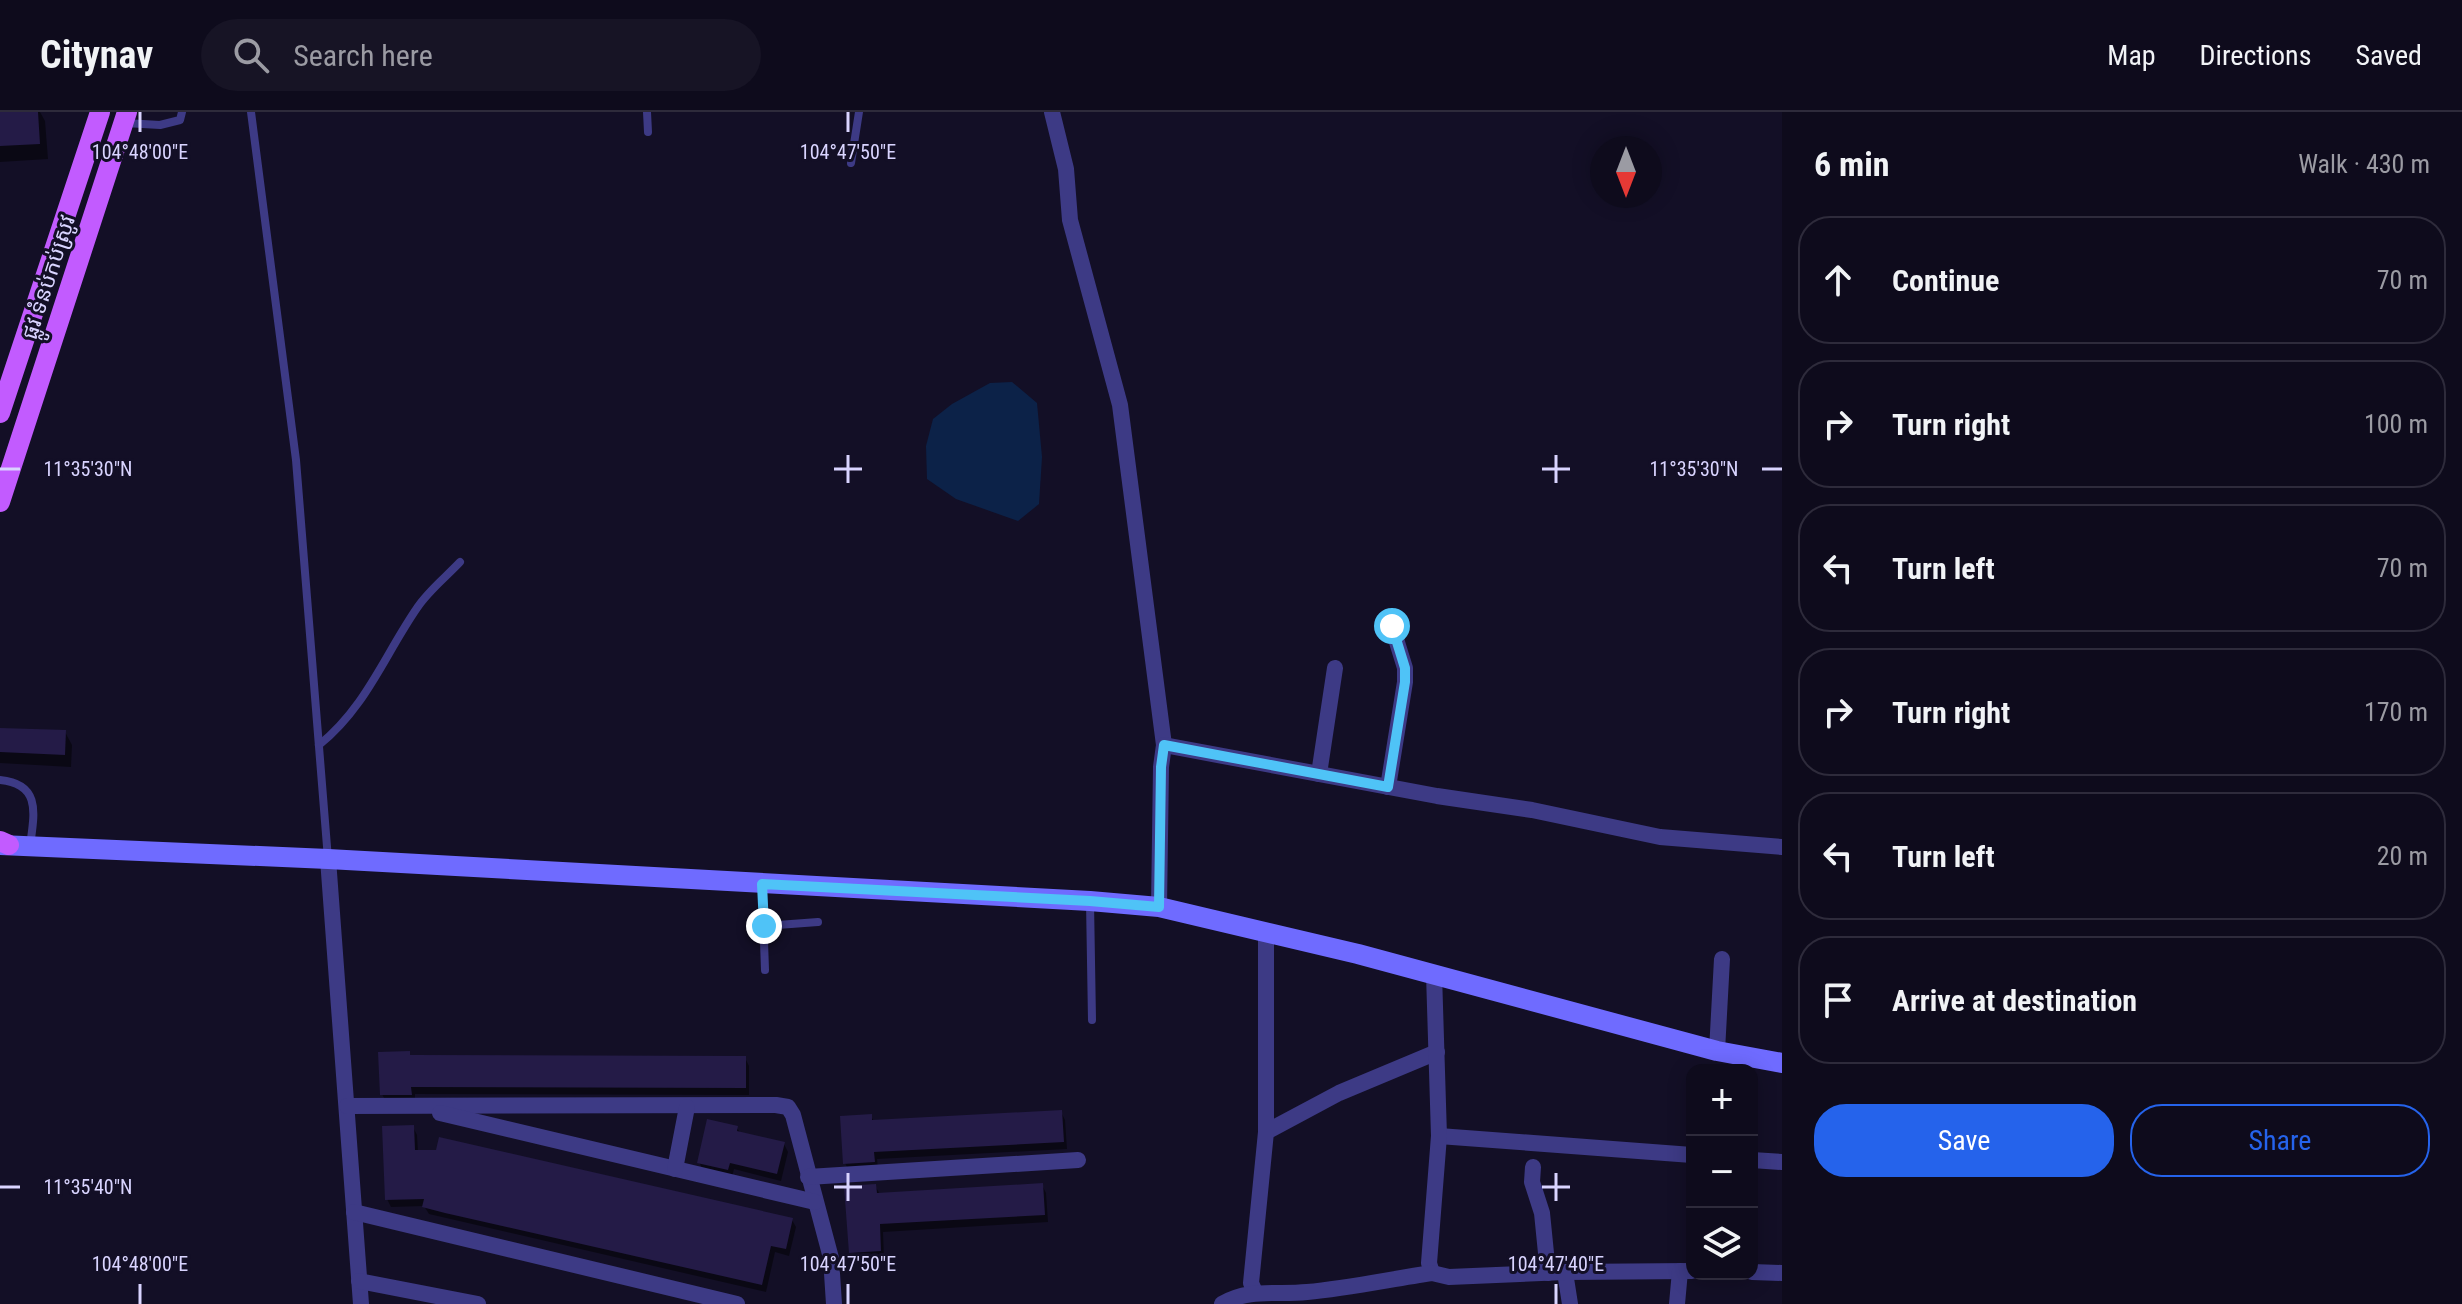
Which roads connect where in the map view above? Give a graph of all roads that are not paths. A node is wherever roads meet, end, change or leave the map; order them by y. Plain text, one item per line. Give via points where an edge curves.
1 (100, 112) edge
2 (182, 112) edge
3 (251, 112) edge
4 (647, 112) edge
5 (859, 112) edge
6 (1052, 112) edge
7 (125, 117) edge
8 (648, 132) dead end
9 (851, 163) dead end
10 (0, 413) edge
11 (0, 502) edge
12 (460, 562) dead end
13 (1392, 626) dead end
14 (1335, 668) dead end
15 (319, 745) junction
16 (1164, 745) junction
17 (1319, 774) junction
18 (0, 780) edge
19 (1388, 787) junction
20 (3, 844) edge
21 (30, 846) junction
22 (1782, 847) edge
23 (328, 859) junction
24 (762, 884) junction
25 (1090, 901) junction
26 (1159, 907) junction
27 (818, 922) dead end
28 (764, 926) junction
29 (1266, 933) junction
30 (1722, 959) dead end
31 (765, 970) dead end
32 (1434, 974) junction
33 (1092, 1020) dead end
34 (1717, 1051) junction
35 (1437, 1052) junction
36 (1782, 1063) edge
37 (347, 1106) junction
38 (411, 1106) junction
39 (687, 1107) junction
40 (1266, 1132) junction
41 (1439, 1136) junction
42 (1686, 1155) edge
43 (1078, 1160) dead end
44 (1758, 1160) edge
45 (1782, 1162) edge
46 (1533, 1167) dead end
47 (675, 1169) junction
48 (808, 1177) junction
49 (815, 1202) junction
50 (354, 1212) junction
51 (1686, 1271) edge
52 (1556, 1272) junction
53 (1758, 1272) edge
54 (1432, 1273) junction
55 (1782, 1273) edge
56 (359, 1281) junction
57 (1255, 1292) junction
58 (361, 1304) edge
59 (478, 1304) edge
60 (737, 1304) edge
61 (834, 1304) edge
62 (1222, 1304) edge
63 (1570, 1304) edge
64 (1677, 1304) edge

1 - 10 main road, ផ្លូវ ទំនប់កប់ស្រូវ
2 - 7 lane via 180,120 160,125
3 - 15 lane via 296,460
4 - 8 lane
5 - 9 lane
6 - 16 street via 1066,169 1070,220 1120,405
7 - 11 main road, ផ្លូវ ទំនប់កប់ស្រូវ
12 - 15 lane via 420,604 364,699
13 - 19 street via 1405,682
14 - 17 street
15 - 23 lane
16 - 17 street
16 - 26 street
17 - 19 street
18 - 21 lane via 27,791 35,806
19 - 22 street via 1660,837
20 - 21 main road
21 - 23 main road
23 - 24 main road
23 - 37 street
24 - 25 main road
24 - 28 lane
25 - 26 main road
25 - 33 lane
26 - 29 main road
27 - 28 lane
28 - 31 lane
29 - 32 main road
29 - 40 street
30 - 34 street
32 - 34 main road
32 - 35 street
34 - 36 main road
35 - 40 street via 1339,1093
35 - 41 street
37 - 38 street
37 - 50 street
38 - 39 street
38 - 47 street
39 - 47 street
39 - 48 street via 788,1107
40 - 57 street via 1251,1283
41 - 42 street
41 - 54 street
43 - 48 street
44 - 45 street
46 - 52 street via 1532,1182
47 - 49 street
48 - 49 street
49 - 61 street via 831,1258
50 - 56 street
50 - 60 street
51 - 52 street
51 - 64 street
52 - 54 street via 1449,1277
52 - 63 street
53 - 55 street
54 - 57 street via 1310,1292
56 - 58 street
56 - 59 street
57 - 62 street

